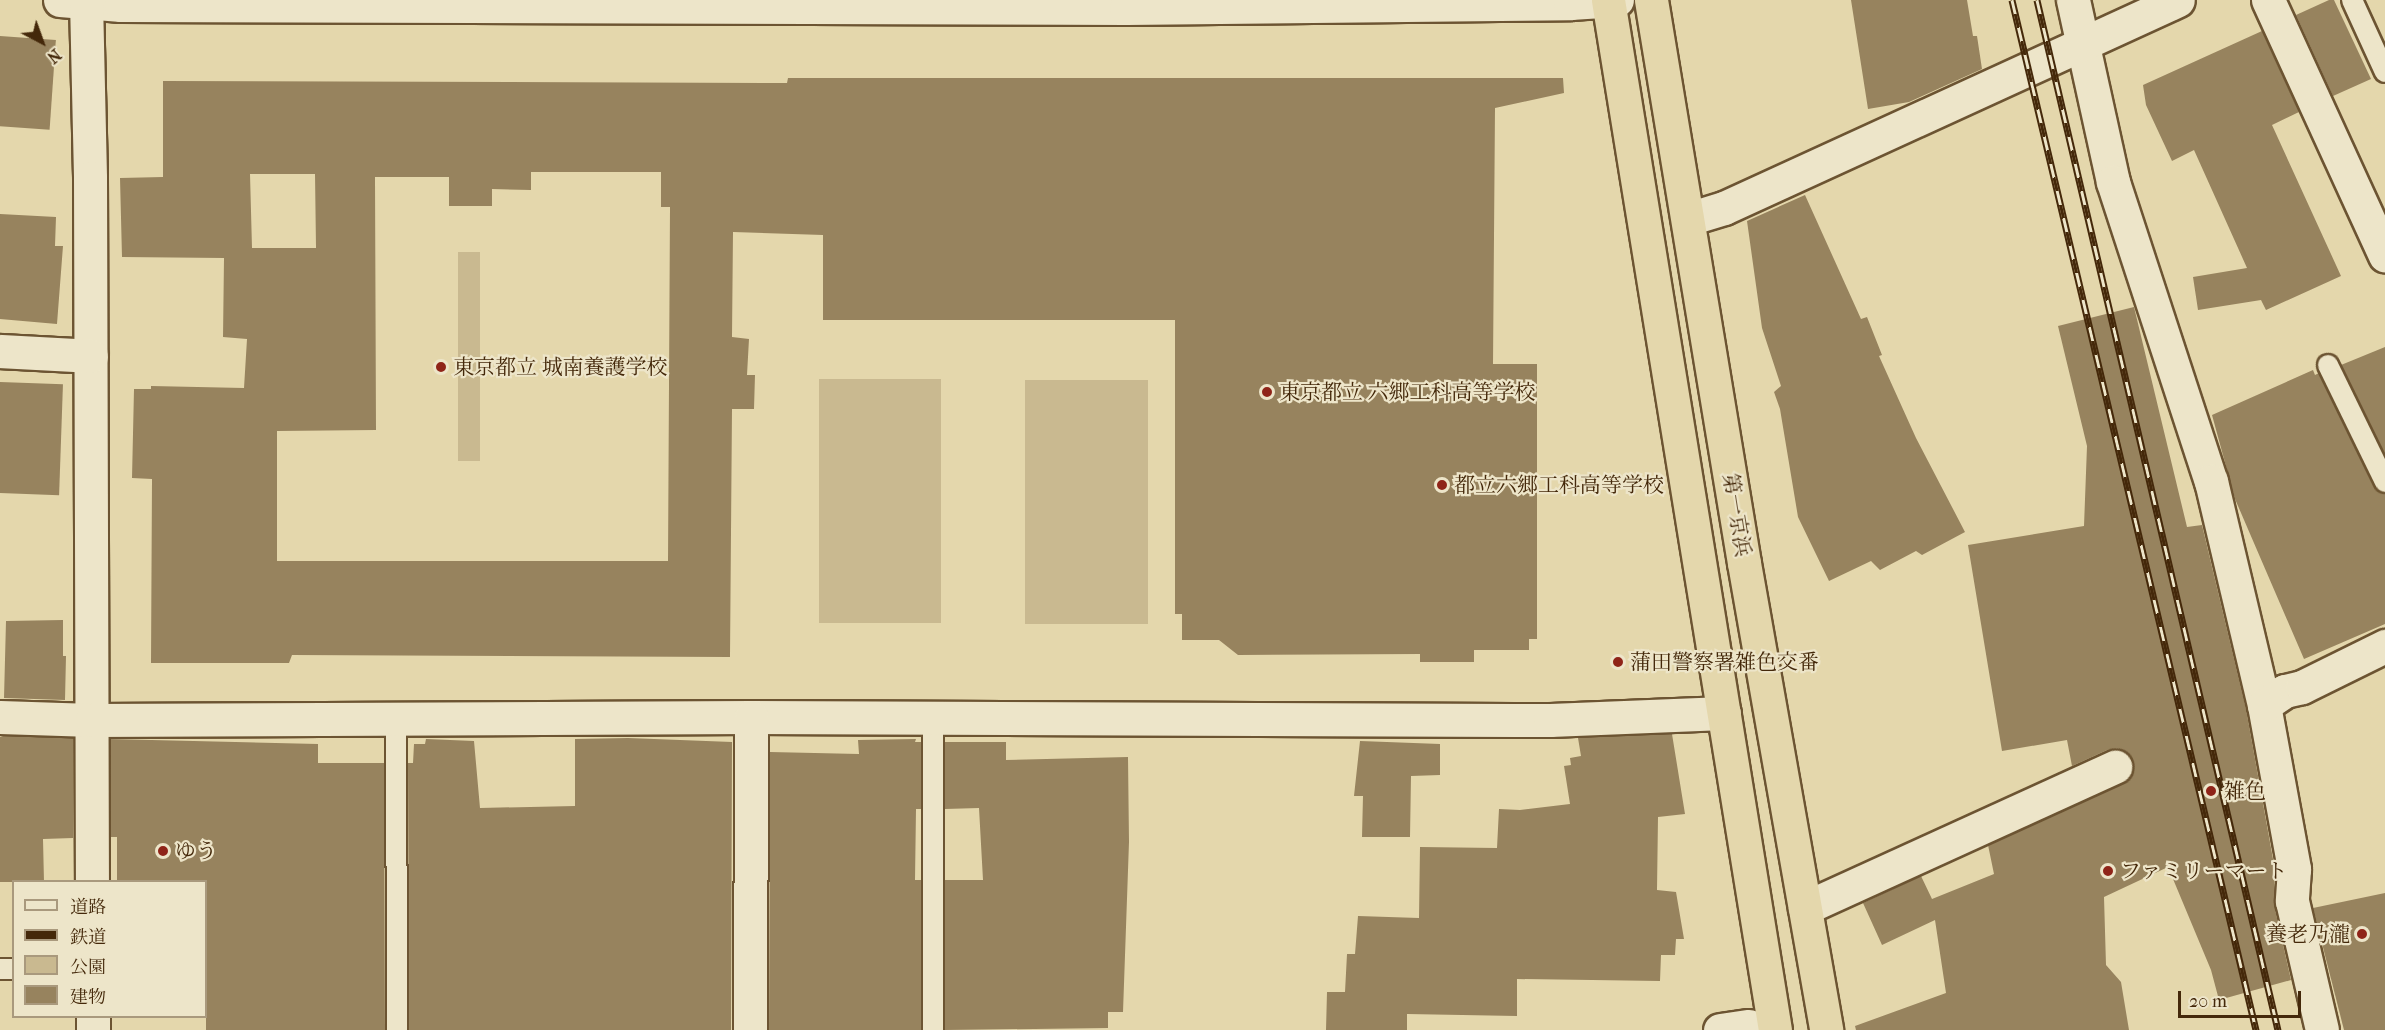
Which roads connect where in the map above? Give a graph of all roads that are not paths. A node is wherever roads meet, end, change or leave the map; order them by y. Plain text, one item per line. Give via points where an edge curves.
1 (1611, 0) edge
2 (1651, 0) edge
3 (2073, 0) edge
4 (2178, 0) edge
5 (2268, 0) edge
6 (2352, 0) edge
7 (78, 1) edge
8 (233, 3) edge
9 (788, 3) edge
10 (1015, 3) edge
11 (1126, 4) edge
12 (2083, 44) junction
13 (2385, 72) edge
14 (1688, 219) junction
15 (2385, 256) edge
16 (0, 351) edge
17 (91, 356) junction
18 (2328, 365) dead end
19 (2385, 482) edge
20 (2385, 646) edge
21 (2264, 705) junction
22 (1724, 713) junction
23 (0, 717) edge
24 (751, 717) junction
25 (396, 718) junction
26 (933, 718) junction
27 (92, 720) junction
28 (2115, 767) dead end
29 (92, 880) edge
30 (1805, 908) junction
31 (1748, 1029) edge
32 (397, 1030) edge
33 (750, 1030) edge
34 (933, 1030) edge
35 (1826, 1030) edge
36 (2322, 1030) edge

1 - 11 street
1 - 22 highway
2 - 14 highway, 第一京浜
3 - 12 street
4 - 12 street
5 - 15 street
6 - 13 lane
7 - 8 street
7 - 17 street
8 - 9 street
9 - 10 street
10 - 11 street
12 - 14 street via 1724,208
12 - 21 street via 2113,182 2211,481
14 - 30 highway, 第一京浜
16 - 17 street
17 - 27 street
18 - 19 lane
20 - 21 street via 2302,687 2285,691
21 - 36 street via 2294,869 2292,901
22 - 26 street via 1550,720
22 - 31 highway
23 - 27 street
24 - 25 street
24 - 26 street
24 - 33 street
25 - 27 street
25 - 32 lane
26 - 34 lane
27 - 29 street
28 - 30 street
30 - 35 highway, 第一京浜

